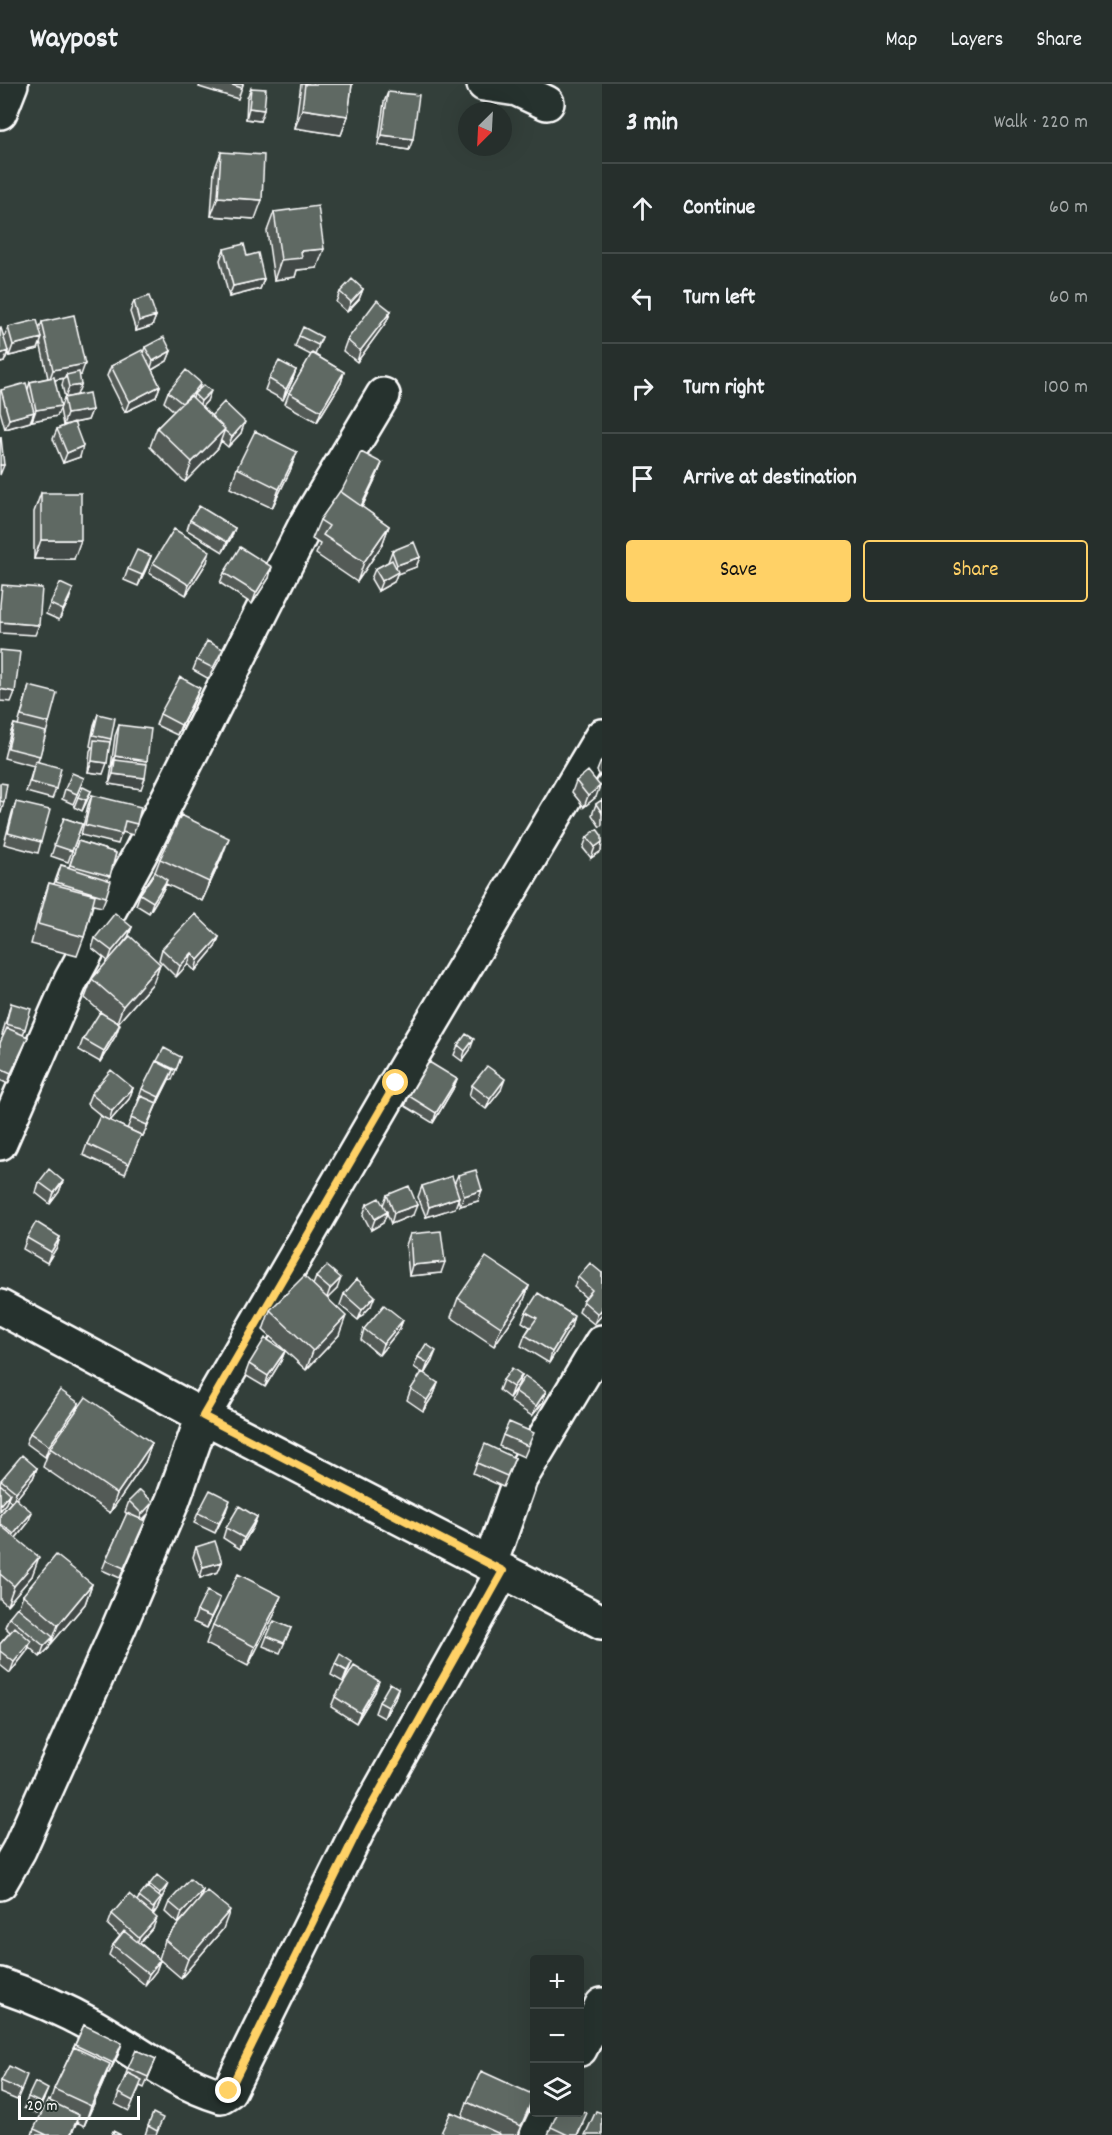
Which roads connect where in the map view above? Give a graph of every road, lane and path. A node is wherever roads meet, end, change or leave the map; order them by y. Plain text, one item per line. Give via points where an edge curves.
1 (11, 84) edge
2 (484, 84) edge
3 (547, 103) dead end
4 (0, 112) edge
5 (383, 395) dead end
6 (602, 736) edge
7 (0, 1143) edge
8 (0, 1307) edge
9 (602, 1342) edge
10 (203, 1416) junction
11 (497, 1567) junction
12 (602, 1622) edge
13 (0, 1883) edge
14 (0, 1985) edge
15 (602, 2005) edge
16 (584, 2039) edge
17 (546, 2117) edge
18 (537, 2135) edge

1 - 4 street
2 - 3 street via 518,89
5 - 7 street via 306,524 140,854 71,980
6 - 10 street
8 - 10 street
9 - 11 street via 520,1479
10 - 11 street
10 - 13 street via 173,1500 119,1627 19,1850
11 - 12 street
11 - 14 street via 359,1828 229,2091 221,2096 206,2091 59,2008
15 - 16 street
17 - 18 street

